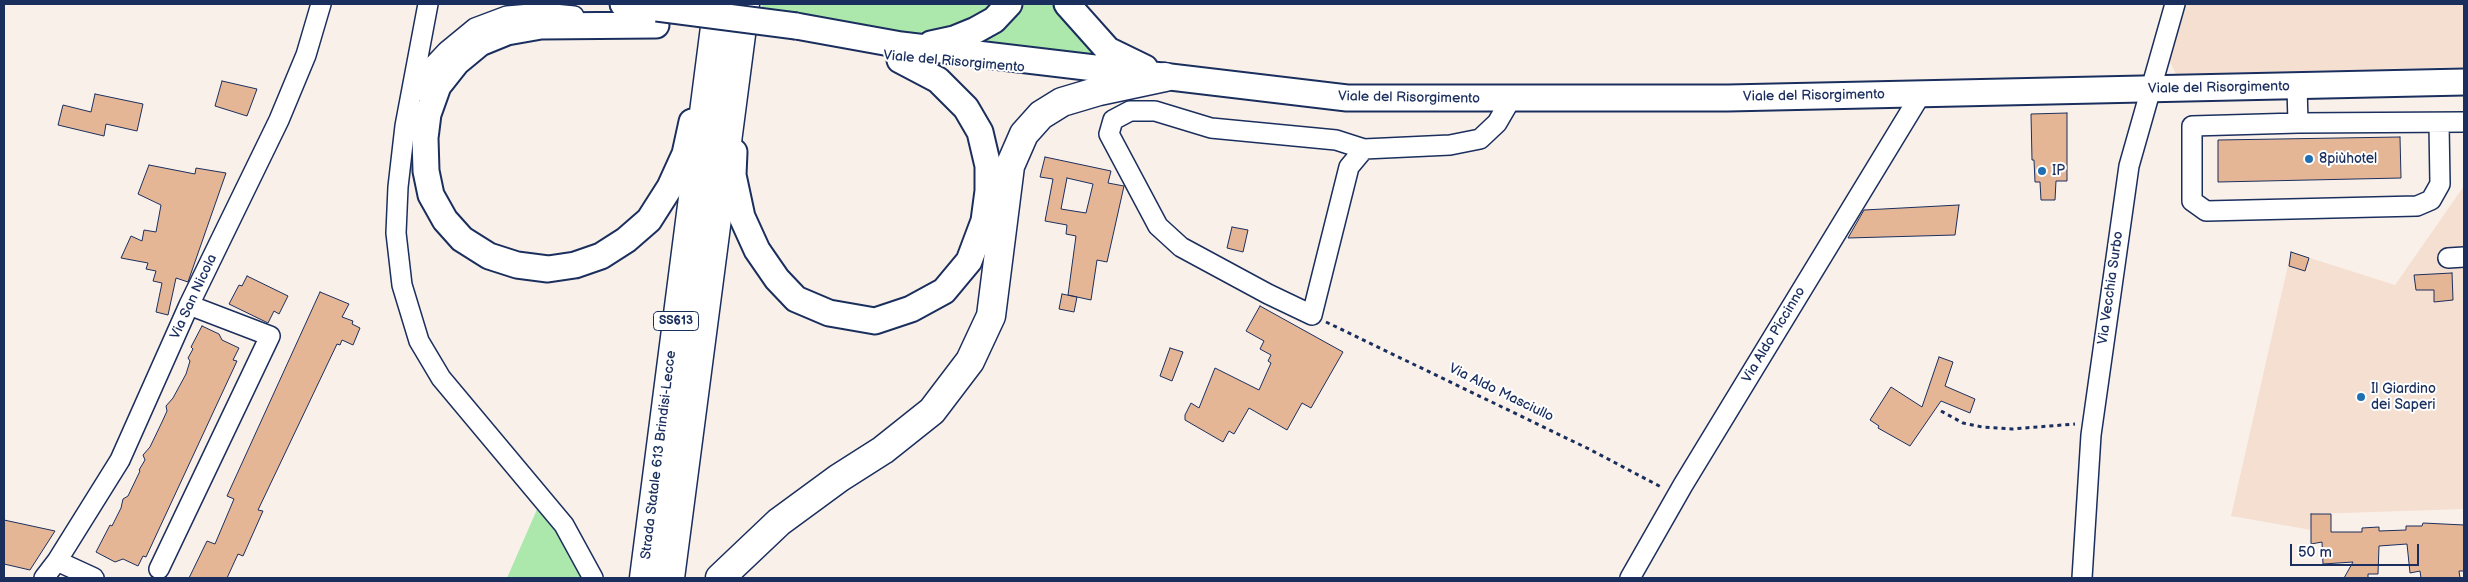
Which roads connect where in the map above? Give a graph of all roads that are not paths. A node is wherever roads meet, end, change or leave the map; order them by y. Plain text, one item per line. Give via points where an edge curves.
1 (321, 4) edge
2 (428, 4) edge
3 (623, 4) edge
4 (718, 4) edge
5 (745, 4) edge
6 (1009, 4) edge
7 (1067, 4) edge
8 (2176, 4) edge
9 (656, 17) junction
10 (901, 53) junction
11 (710, 63) junction
12 (738, 64) junction
13 (1165, 77) junction
14 (2464, 82) edge
15 (2297, 86) junction
16 (2151, 89) junction
17 (1921, 94) junction
18 (412, 97) junction
19 (1511, 99) junction
20 (2464, 122) edge
21 (2298, 123) junction
22 (2439, 124) junction
23 (1364, 149) junction
24 (189, 305) junction
25 (57, 561) junction
26 (159, 569) dead end
27 (44, 578) edge
28 (94, 578) edge
29 (593, 578) edge
30 (644, 578) edge
31 (670, 578) edge
32 (720, 578) edge
33 (1630, 578) edge
34 (2082, 578) edge

1 - 24 street, Via San Nicola via 306,56 279,120
2 - 18 street
3 - 9 main road
4 - 11 highway, Strada Statale 613 Brindisi-Lecce
5 - 12 highway, Strada Statale 613 Brindisi-Lecce
6 - 10 main road via 994,20 976,30
7 - 13 main road via 1108,50
8 - 16 street, Via Vecchia Surbo
9 - 10 main road, Viale del Risorgimento via 795,34
9 - 11 main road via 541,26 507,32 480,43 457,62 438,86 428,114 425,138 431,195 445,220 462,239 488,256 516,265 548,269 575,265 601,256 626,240 649,220 670,187 685,154 699,86
9 - 18 street via 543,13 507,16 475,28 447,51
10 - 12 main road via 938,80 966,108 980,132 988,166 988,191 984,221 969,261 944,291 910,309 874,320 829,313 796,299 757,250 742,217 733,175
10 - 13 main road, Viale del Risorgimento
11 - 30 highway, Strada Statale 613 Brindisi-Lecce / SS613
12 - 31 highway, Strada Statale 613 Brindisi-Lecce / SS613
13 - 19 main road, Viale del Risorgimento via 1347,98
13 - 32 highway via 1062,102 1041,115 1024,134 1010,166 991,316 970,361 932,411 883,450 779,522
14 - 15 main road, Viale del Risorgimento
15 - 16 main road, Viale del Risorgimento
15 - 21 street
16 - 17 main road, Viale del Risorgimento
16 - 34 street, Via Vecchia Surbo via 2130,166 2093,423
17 - 19 main road, Viale del Risorgimento
17 - 33 street, Via Aldo Piccinno
18 - 29 street via 405,126 396,233 402,285 419,341 441,378 463,406 564,525
19 - 23 street via 1498,123 1480,139
20 - 22 street
21 - 22 street
21 - 22 street via 2192,126 2192,201 2206,211 2417,206 2431,200 2440,184
23 - 23 street via 1336,140 1211,128 1155,111 1130,111 1113,120 1109,134 1158,226 1181,247 1312,315 1349,167
24 - 25 street, Via San Nicola via 120,460
24 - 26 street via 270,336
25 - 27 street, Via San Nicola
25 - 28 street

